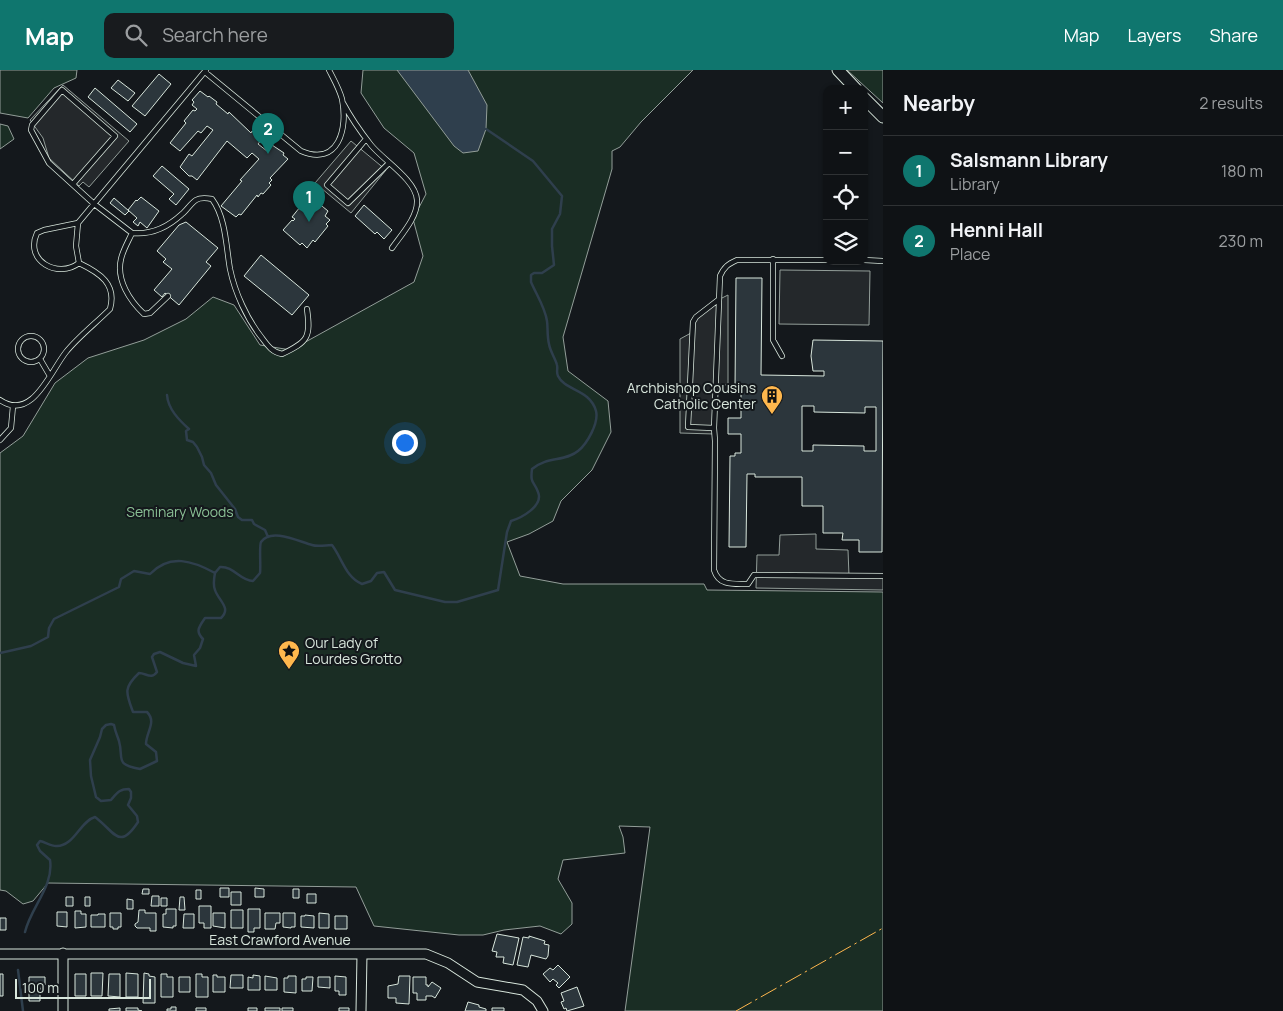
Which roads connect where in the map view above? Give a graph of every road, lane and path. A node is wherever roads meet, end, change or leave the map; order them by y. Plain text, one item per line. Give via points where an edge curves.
1 (329, 70) edge
2 (838, 70) edge
3 (205, 71) edge
4 (852, 85) edge
5 (342, 101) junction
6 (868, 102) edge
7 (883, 117) edge
8 (366, 139) junction
9 (389, 163) junction
10 (73, 184) junction
11 (93, 203) junction
12 (78, 223) junction
13 (132, 233) junction
14 (392, 248) dead end
15 (773, 259) junction
16 (823, 260) edge
17 (868, 260) edge
18 (883, 261) edge
19 (79, 263) junction
20 (168, 296) dead end
21 (718, 300) junction
22 (307, 309) dead end
23 (782, 356) dead end
24 (40, 359) junction
25 (50, 376) junction
26 (0, 400) edge
27 (13, 406) junction
28 (714, 428) junction
29 (0, 440) edge
30 (883, 576) edge
31 (63, 953) junction
32 (0, 954) edge
33 (362, 954) junction
34 (63, 1011) edge
35 (361, 1011) edge
36 (543, 1011) edge

1 - 5 lane
2 - 4 street
3 - 5 lane via 310,155 330,152 337,144 342,133
3 - 11 lane
5 - 8 lane
6 - 7 street
8 - 9 lane
8 - 9 lane via 328,185 348,203
9 - 14 lane via 410,184 417,201 416,210
10 - 10 lane via 49,163 31,130 62,90 115,136
10 - 11 lane
11 - 12 lane
11 - 13 lane
12 - 19 lane via 76,246
12 - 19 lane via 37,233 33,247 36,255 52,268 64,270
13 - 20 lane via 120,267 131,302 144,314 150,313
13 - 22 lane via 156,231 181,216 196,200 212,199 222,221 235,288 255,329 274,352 282,354 305,341 309,325
15 - 16 lane
15 - 21 lane via 729,263 720,276
15 - 23 lane via 772,340
17 - 18 lane
19 - 25 lane via 107,283 113,300 110,309 66,351
21 - 28 lane
21 - 28 lane via 692,322 688,427
24 - 24 lane via 44,351 43,342 36,336 24,338 18,348 20,357 31,362
24 - 25 lane
25 - 27 lane via 35,398
26 - 27 lane
27 - 29 lane via 11,428
28 - 30 lane via 714,570 721,581 748,584 754,575
31 - 32 street, East Crawford Avenue
31 - 33 street, East Crawford Avenue
31 - 34 street
33 - 35 street
33 - 36 street, East Crawford Avenue via 431,955 477,982 523,990 537,1001

